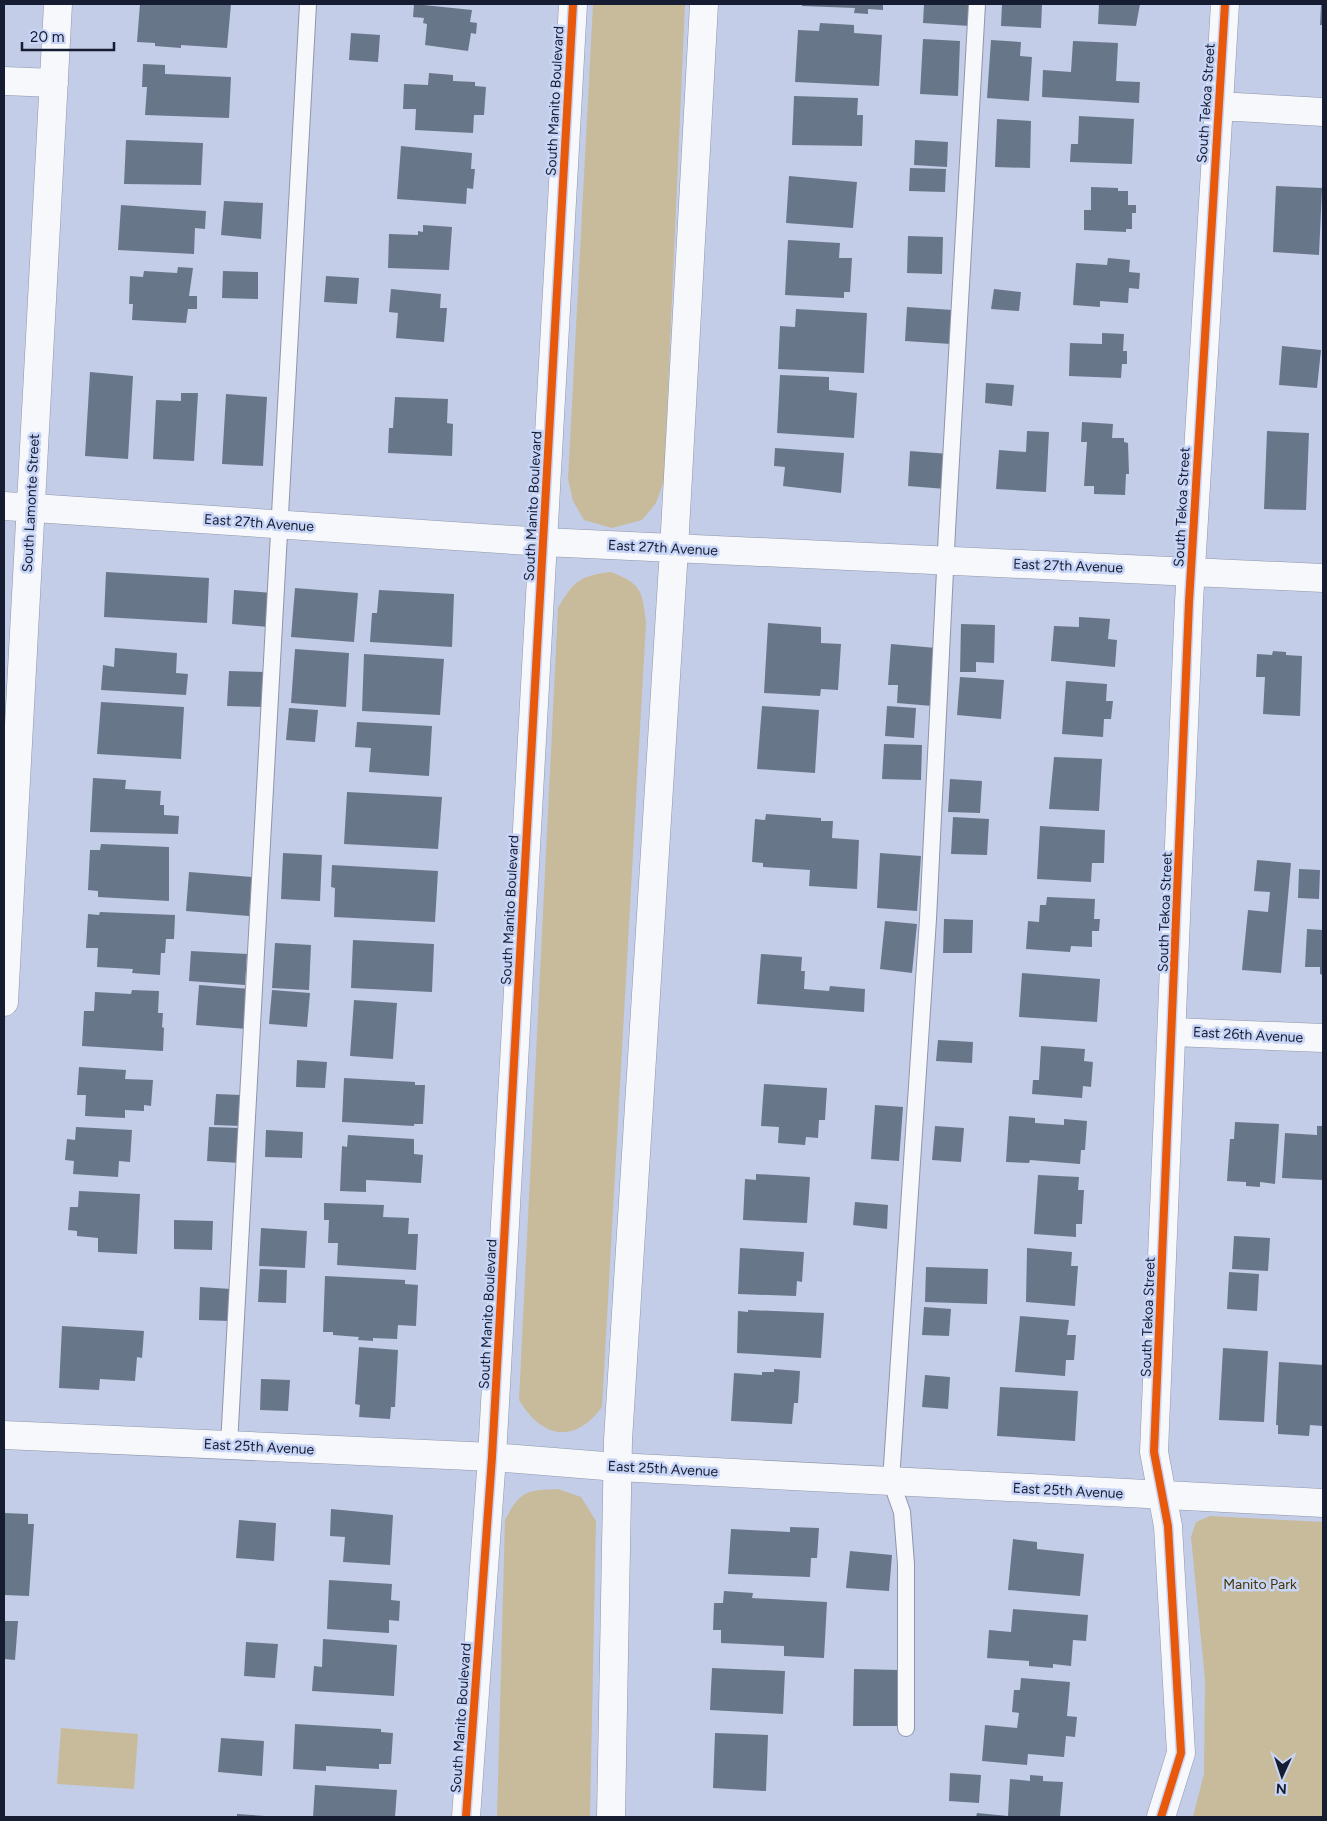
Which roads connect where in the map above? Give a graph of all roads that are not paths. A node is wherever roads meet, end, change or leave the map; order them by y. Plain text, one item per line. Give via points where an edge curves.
1 (58, 4) edge
2 (308, 4) edge
3 (573, 4) edge
4 (704, 4) edge
5 (977, 4) edge
6 (1225, 4) edge
7 (4, 81) edge
8 (54, 83) junction
9 (1218, 106) junction
10 (1323, 112) edge
11 (4, 506) edge
12 (30, 508) junction
13 (280, 525) junction
14 (544, 542) junction
15 (674, 549) junction
16 (945, 561) junction
17 (1191, 571) junction
18 (1323, 578) edge
19 (4, 973) edge
20 (4, 1002) edge
21 (1173, 1032) junction
22 (1323, 1038) edge
23 (4, 1435) edge
24 (229, 1445) junction
25 (492, 1457) junction
26 (617, 1467) junction
27 (891, 1481) junction
28 (1162, 1496) junction
29 (1323, 1504) edge
30 (906, 1728) dead end
31 (466, 1817) edge
32 (611, 1817) edge
33 (1161, 1817) edge

1 - 8 street, South Lamonte Street
2 - 13 lane
3 - 14 street, South Manito Boulevard
4 - 15 street
5 - 16 lane
6 - 9 street, South Tekoa Street
7 - 8 street
8 - 12 street, South Lamonte Street
9 - 10 street
9 - 17 street, South Tekoa Street
11 - 12 street, East 27th Avenue
12 - 13 street, East 27th Avenue
12 - 19 street, South Lamonte Street
13 - 14 street, East 27th Avenue
13 - 24 lane
14 - 15 street, East 27th Avenue
14 - 25 street, South Manito Boulevard
15 - 16 street, East 27th Avenue
15 - 26 street
16 - 17 street, East 27th Avenue
16 - 27 lane via 928,919
17 - 18 street, East 27th Avenue
17 - 21 street, South Tekoa Street
19 - 20 street, South Lamonte Street
21 - 22 street, East 26th Avenue
21 - 28 street, South Tekoa Street via 1154,1452
23 - 24 street, East 25th Avenue
24 - 25 street, East 25th Avenue
25 - 26 street, East 25th Avenue
25 - 31 street, South Manito Boulevard
26 - 27 street, East 25th Avenue
26 - 32 street
27 - 28 street, East 25th Avenue
27 - 30 lane via 902,1512 906,1564
28 - 29 street, East 25th Avenue
28 - 33 street, South Tekoa Street via 1174,1598 1181,1753

